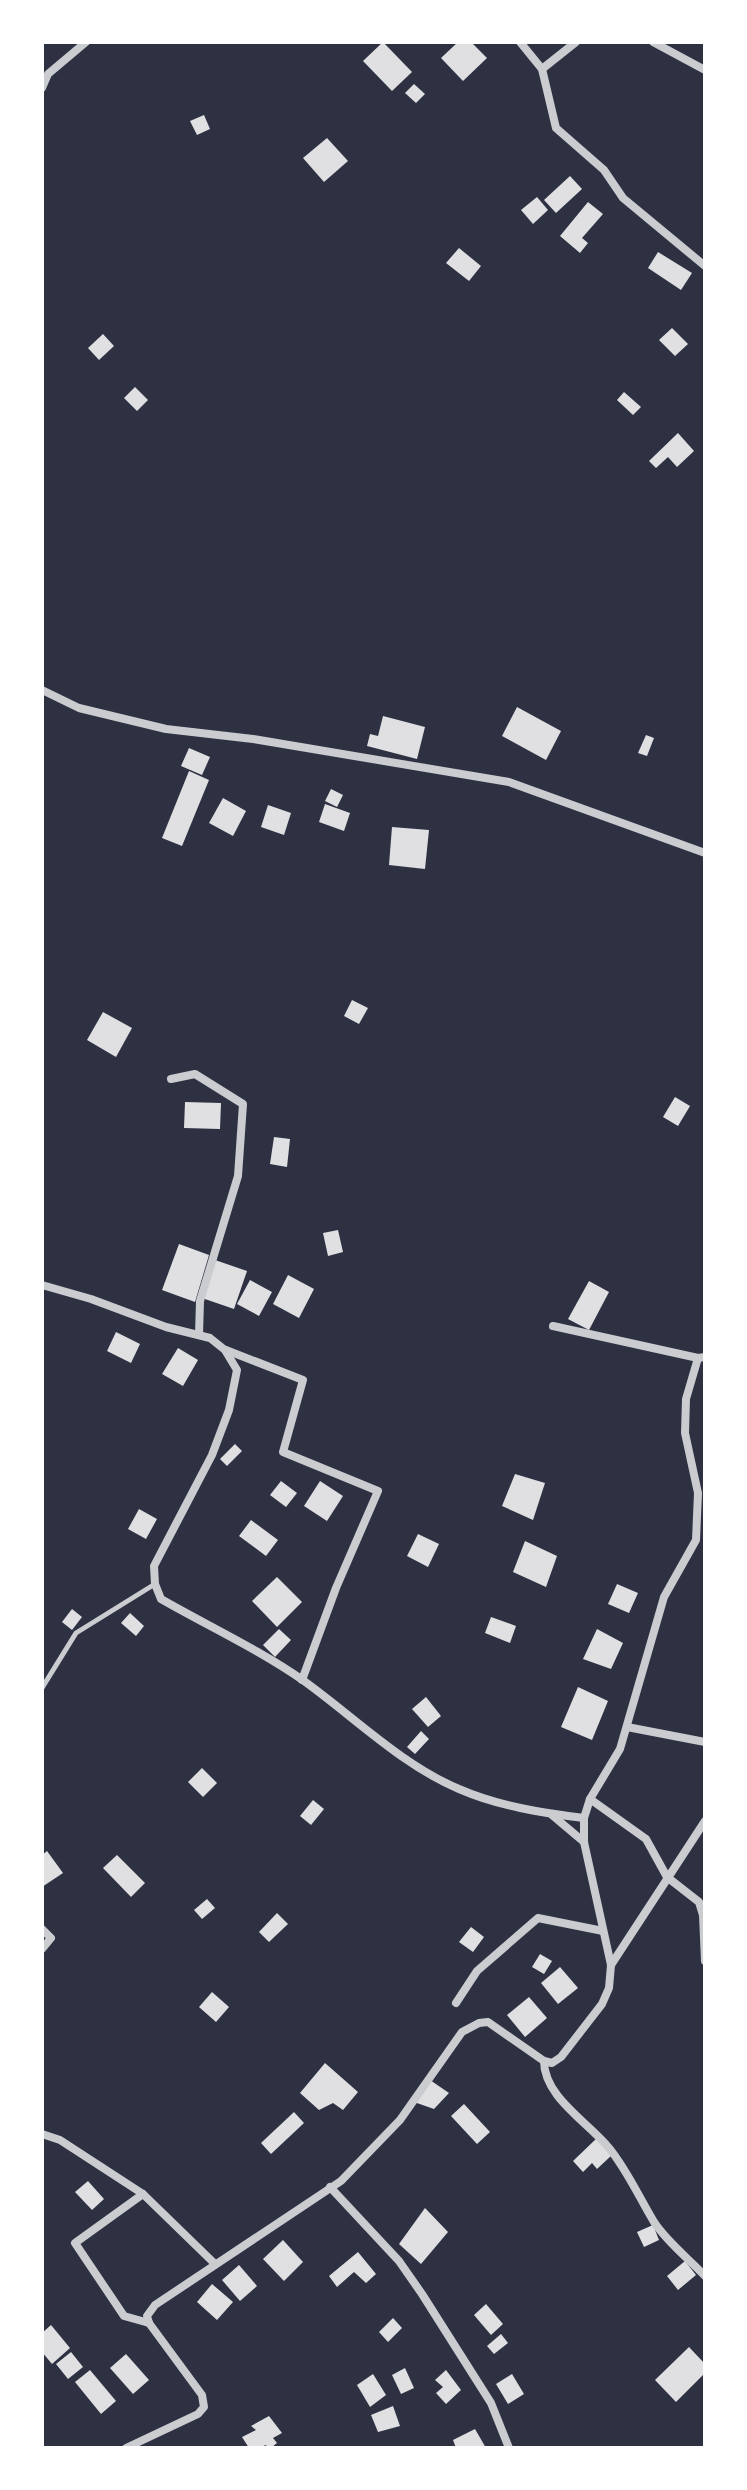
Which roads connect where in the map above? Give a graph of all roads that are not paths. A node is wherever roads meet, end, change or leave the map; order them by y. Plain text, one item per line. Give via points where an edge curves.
1 (86, 42) edge
2 (520, 42) edge
3 (576, 42) edge
4 (653, 42) edge
5 (542, 69) junction
6 (705, 70) edge
7 (42, 88) edge
8 (705, 266) edge
9 (42, 690) edge
10 (705, 853) edge
11 (171, 1079) dead end
12 (42, 1285) edge
13 (553, 1326) dead end
14 (199, 1335) junction
15 (225, 1350) junction
16 (702, 1358) edge
17 (155, 1584) junction
18 (302, 1680) junction
19 (42, 1688) edge
20 (627, 1727) junction
21 (705, 1742) edge
22 (590, 1799) junction
23 (551, 1814) junction
24 (584, 1818) junction
25 (705, 1821) edge
26 (584, 1842) junction
27 (667, 1877) junction
28 (42, 1929) edge
29 (603, 1931) junction
30 (42, 1949) edge
31 (705, 1961) edge
32 (611, 1965) junction
33 (456, 2003) dead end
34 (544, 2061) junction
35 (42, 2134) edge
36 (330, 2187) junction
37 (143, 2194) junction
38 (215, 2264) junction
39 (705, 2276) edge
40 (149, 2323) junction
41 (132, 2446) edge
42 (509, 2448) edge

1 - 7 street via 48,74
2 - 5 street
3 - 5 street
4 - 6 street
5 - 8 street via 556,128 604,170 623,198
9 - 10 street via 79,708 166,729 492,778
11 - 14 street via 195,1074 243,1104 238,1176 200,1301
12 - 14 street
13 - 16 street
14 - 15 street
15 - 17 street via 237,1370 229,1410 212,1455 154,1566
15 - 18 street via 303,1380 283,1452 378,1491
16 - 20 street via 686,1399 685,1433 698,1493 696,1540 660,1607
17 - 18 street via 161,1599
17 - 19 lane via 76,1633
18 - 23 street via 401,1755 457,1789
20 - 21 street
20 - 22 street
22 - 24 street
22 - 27 street via 646,1839
23 - 24 street
23 - 26 street
24 - 26 street
25 - 27 street
26 - 29 street
27 - 31 street via 699,1902
27 - 32 street
28 - 30 street via 51,1938
29 - 32 street
29 - 33 street via 538,1918 477,1971
32 - 34 street via 602,2004 561,2057
34 - 36 street via 488,2022 472,2025 387,2136
34 - 39 street via 544,2072 562,2101 611,2150 656,2224
35 - 37 street via 60,2140
36 - 38 street
36 - 42 street via 399,2261 491,2403
37 - 38 street
37 - 40 street via 75,2243 124,2316
38 - 40 street via 155,2305 147,2316
40 - 41 street via 202,2395 204,2407

